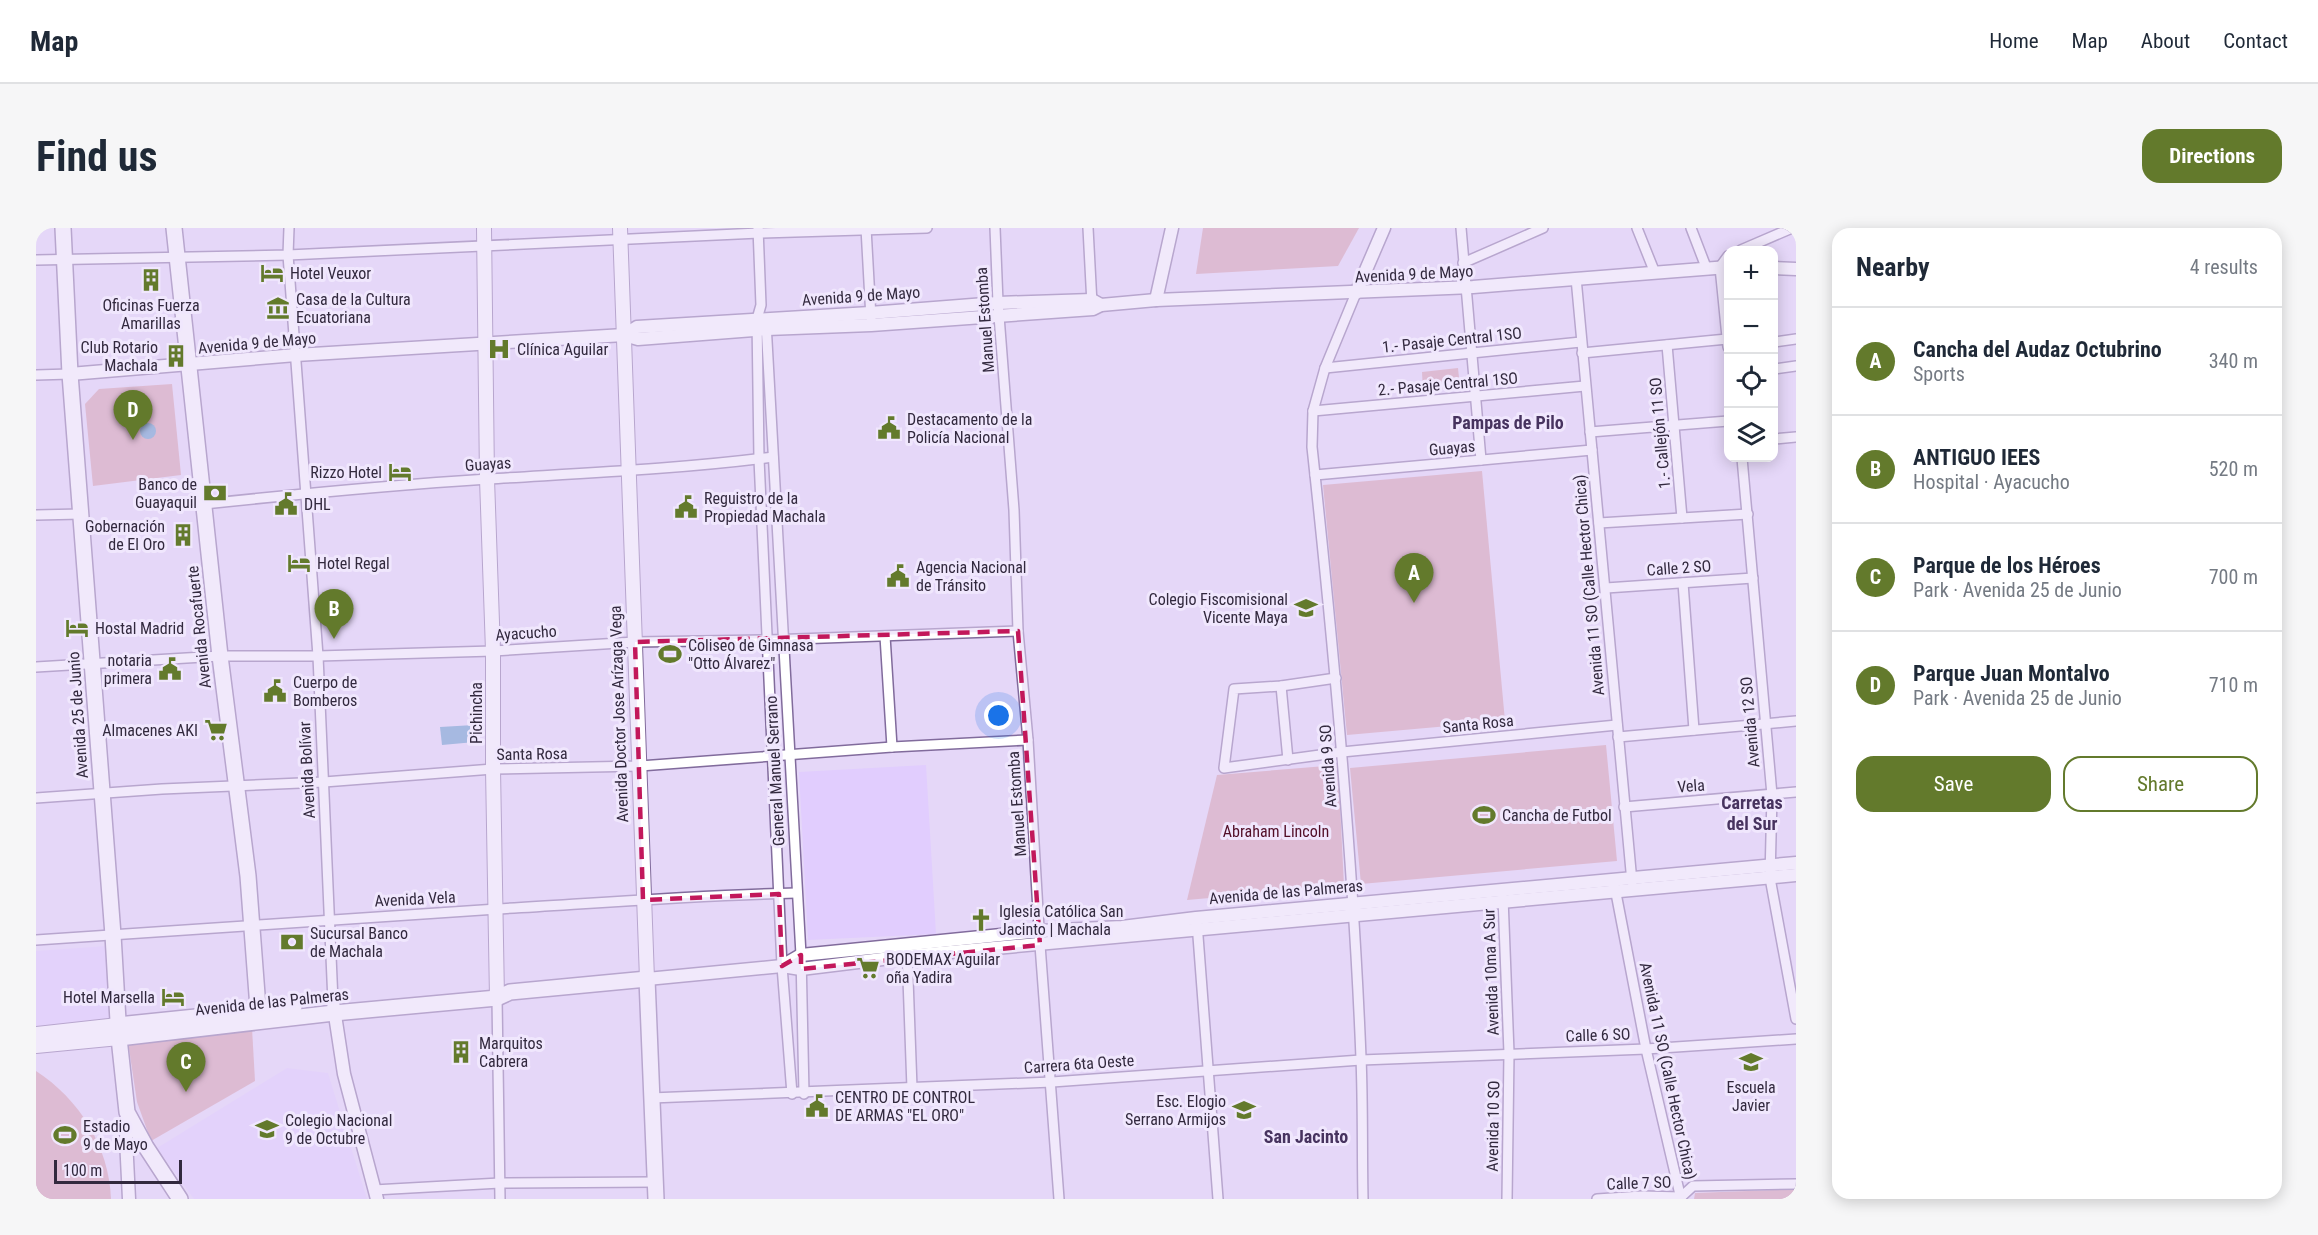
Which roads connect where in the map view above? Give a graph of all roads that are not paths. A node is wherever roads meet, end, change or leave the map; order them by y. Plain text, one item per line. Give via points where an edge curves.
1 (63, 228) edge
2 (174, 228) edge
3 (289, 228) edge
4 (484, 228) edge
5 (927, 228) edge
6 (995, 228) edge
7 (1088, 228) edge
8 (1172, 228) edge
9 (1384, 228) edge
10 (1461, 228) edge
11 (1543, 228) edge
12 (1637, 228) edge
13 (1692, 228) edge
14 (1792, 228) edge
15 (866, 229) edge
16 (758, 230) edge
17 (620, 234) edge
18 (1750, 246) edge
19 (484, 247) junction
20 (288, 255) junction
21 (177, 256) junction
22 (65, 258) junction
23 (36, 260) edge
24 (1463, 263) junction
25 (1706, 267) junction
26 (1724, 267) edge
27 (1778, 268) edge
28 (1796, 268) edge
29 (1656, 273) junction
30 (1576, 278) junction
31 (1466, 288) junction
32 (1356, 293) junction
33 (1156, 300) junction
34 (998, 303) junction
35 (1095, 305) junction
36 (1000, 317) junction
37 (871, 319) junction
38 (762, 324) junction
39 (624, 335) junction
40 (1796, 339) edge
41 (1778, 341) edge
42 (1581, 342) junction
43 (1724, 343) edge
44 (486, 344) junction
45 (1666, 345) junction
46 (1582, 353) junction
47 (1471, 354) junction
48 (296, 356) junction
49 (189, 365) junction
50 (1796, 366) edge
51 (1325, 368) junction
52 (1778, 368) edge
53 (70, 374) junction
54 (36, 375) edge
55 (1585, 386) junction
56 (1475, 397) junction
57 (1313, 411) junction
58 (1724, 421) edge
59 (1675, 425) junction
60 (1590, 432) junction
61 (1796, 437) edge
62 (1778, 439) edge
63 (1592, 450) junction
64 (773, 458) junction
65 (759, 459) junction
66 (1481, 460) junction
67 (1742, 462) edge
68 (628, 471) junction
69 (1315, 475) junction
70 (487, 479) junction
71 (305, 493) junction
72 (204, 504) junction
73 (81, 514) junction
74 (1748, 514) junction
75 (36, 515) edge
76 (1682, 518) junction
77 (1599, 523) junction
78 (1753, 578) junction
79 (1683, 583) junction
80 (1606, 588) junction
81 (1018, 631) junction
82 (885, 636) junction
83 (783, 638) junction
84 (769, 640) junction
85 (635, 642) junction
86 (493, 651) junction
87 (220, 656) junction
88 (318, 656) junction
89 (93, 664) junction
90 (36, 667) edge
91 (1336, 678) junction
92 (1281, 686) junction
93 (1796, 721) edge
94 (1766, 724) junction
95 (1617, 725) junction
96 (1694, 730) junction
97 (1618, 737) junction
98 (1028, 740) junction
99 (892, 747) junction
100 (1342, 752) junction
101 (790, 756) junction
102 (773, 758) junction
103 (1288, 760) junction
104 (640, 766) junction
105 (492, 769) junction
106 (324, 782) junction
107 (237, 786) junction
108 (1796, 792) edge
109 (102, 795) junction
110 (1772, 795) junction
111 (36, 798) edge
112 (1624, 807) junction
113 (1796, 863) edge
114 (1771, 872) junction
115 (1796, 875) edge
116 (1632, 883) junction
117 (1614, 884) junction
118 (796, 893) junction
119 (779, 894) junction
120 (1503, 895) junction
121 (643, 900) junction
122 (495, 909) junction
123 (1353, 910) junction
124 (331, 919) junction
125 (1197, 924) junction
126 (252, 927) junction
127 (1040, 931) junction
128 (113, 935) junction
129 (36, 940) edge
130 (1040, 945) junction
131 (907, 951) junction
132 (801, 956) junction
133 (782, 966) junction
134 (801, 969) junction
135 (647, 979) junction
136 (501, 992) junction
137 (333, 1007) junction
138 (258, 1016) junction
139 (1796, 1019) edge
140 (118, 1031) junction
141 (36, 1034) edge
142 (1796, 1039) edge
143 (36, 1046) edge
144 (1646, 1049) junction
145 (1509, 1053) junction
146 (1361, 1060) junction
147 (1208, 1070) junction
148 (1052, 1082) junction
149 (912, 1088) junction
150 (792, 1094) junction
151 (804, 1094) junction
152 (651, 1098) junction
153 (127, 1112) junction
154 (656, 1182) junction
155 (500, 1183) junction
156 (1796, 1184) edge
157 (376, 1194) edge
158 (127, 1195) edge
159 (1682, 1198) edge
160 (180, 1199) edge
161 (500, 1199) edge
162 (656, 1199) edge
163 (1059, 1199) edge
164 (1218, 1199) edge
165 (1363, 1199) edge
166 (1507, 1199) edge
167 (1598, 1199) edge

1 - 22 main road, Avenida 25 de Junio
2 - 21 main road, Avenida Rocafuerte
3 - 20 street, Avenida Bolívar
4 - 19 main road, Pichincha
5 - 15 street
6 - 34 street, Manuel Estomba
7 - 35 street
8 - 33 street
9 - 32 street
10 - 24 street
11 - 24 street
12 - 29 street
13 - 25 street
14 - 18 street
15 - 16 street
15 - 37 street
16 - 17 street
16 - 38 street, General Manuel Serrano
17 - 19 street
17 - 39 main road, Avenida Doctor Jose Arízaga Vega
19 - 20 street
19 - 44 main road, Pichincha
20 - 21 street
20 - 48 street, Avenida Bolívar
21 - 22 street
21 - 49 main road, Avenida Rocafuerte
22 - 23 street
22 - 53 main road, Avenida 25 de Junio
24 - 31 street
25 - 26 street, Avenida 9 de Mayo
25 - 29 street, Avenida 9 de Mayo
27 - 28 street
29 - 30 street, Avenida 9 de Mayo
30 - 31 street, Avenida 9 de Mayo
30 - 42 street, Avenida 11 SO (Calle Hector Chica)
31 - 32 street, Avenida 9 de Mayo
31 - 47 street
32 - 33 street, Avenida 9 de Mayo
32 - 51 street, Avenida 9 SO
33 - 35 street, Avenida 9 de Mayo
34 - 35 street, Avenida 9 de Mayo
34 - 36 street, Manuel Estomba
34 - 37 street, Avenida 9 de Mayo
35 - 36 street, Avenida 9 de Mayo
36 - 37 street, Avenida 9 de Mayo
36 - 81 street, Manuel Estomba
37 - 38 street, Avenida 9 de Mayo
38 - 39 street, Avenida 9 de Mayo via 639,339
38 - 64 street, General Manuel Serrano
38 - 65 street, General Manuel Serrano
39 - 44 street, Avenida 9 de Mayo
39 - 68 main road, Avenida Doctor Jose Arízaga Vega
40 - 41 street
42 - 46 street, Avenida 11 SO (Calle Hector Chica)
42 - 47 street, 1.- Pasaje Central 1SO
43 - 45 street
44 - 48 street, Avenida 9 de Mayo
44 - 70 main road, Pichincha
45 - 46 street
45 - 59 street, 1.- Callejón 11 SO
46 - 55 street, Avenida 11 SO (Calle Hector Chica)
47 - 51 street, 1.- Pasaje Central 1SO
47 - 56 street
48 - 49 street, Avenida 9 de Mayo
48 - 71 street, Avenida Bolívar
49 - 53 street, Avenida 9 de Mayo
49 - 72 main road, Avenida Rocafuerte
50 - 52 street
51 - 57 street, Avenida 9 SO
53 - 54 street, Avenida 9 de Mayo
53 - 73 main road, Avenida 25 de Junio
55 - 56 street, 2.- Pasaje Central 1SO
55 - 60 street, Avenida 11 SO (Calle Hector Chica)
56 - 57 street, 2.- Pasaje Central 1SO
56 - 66 street
57 - 69 street, Avenida 9 SO
58 - 59 street
59 - 60 street
59 - 76 street, 1.- Callejón 11 SO
60 - 63 street, Avenida 11 SO (Calle Hector Chica)
61 - 62 street
63 - 66 street, Guayas
63 - 77 street, Avenida 11 SO (Calle Hector Chica)
64 - 65 street, Guayas
64 - 83 street, General Manuel Serrano
65 - 68 street, Guayas
65 - 84 street, General Manuel Serrano
66 - 69 street, Guayas
67 - 74 street, Avenida 12 SO
68 - 70 street, Guayas
68 - 85 main road, Avenida Doctor Jose Arízaga Vega
69 - 91 street, Avenida 9 SO
70 - 71 street, Guayas
70 - 86 main road, Pichincha
71 - 72 street, Guayas
71 - 88 street, Avenida Bolívar
72 - 87 main road, Avenida Rocafuerte
73 - 75 street
73 - 89 main road, Avenida 25 de Junio
74 - 76 street
74 - 78 street, Avenida 12 SO
76 - 77 street
77 - 80 street, Avenida 11 SO (Calle Hector Chica)
78 - 79 street, Calle 2 SO
78 - 94 street, Avenida 12 SO
79 - 80 street, Calle 2 SO
79 - 96 street
80 - 95 street, Avenida 11 SO (Calle Hector Chica)
81 - 82 street, Ayacucho
81 - 98 street, Manuel Estomba
82 - 83 street, Ayacucho
82 - 99 street
83 - 84 street, Ayacucho
83 - 101 street, General Manuel Serrano
84 - 85 street, Ayacucho
84 - 102 street, General Manuel Serrano
85 - 86 street, Ayacucho
85 - 104 main road, Avenida Doctor Jose Arízaga Vega
86 - 88 street, Ayacucho
86 - 105 main road, Pichincha
87 - 88 street, Ayacucho
87 - 89 street, Ayacucho
87 - 107 main road, Avenida Rocafuerte
88 - 106 street, Avenida Bolívar
89 - 90 street, Ayacucho
89 - 109 main road, Avenida 25 de Junio
91 - 92 street
91 - 100 street, Avenida 9 SO
92 - 103 street
92 - 103 street, Santa Rosa via 1234,689 1224,768
93 - 94 street
94 - 96 street
94 - 110 street, Avenida 12 SO
95 - 97 street, Avenida 11 SO (Calle Hector Chica)
95 - 100 street, Santa Rosa
96 - 97 street
97 - 112 street, Avenida 11 SO (Calle Hector Chica)
98 - 99 street, Santa Rosa
98 - 127 street, Manuel Estomba
99 - 101 street, Santa Rosa
100 - 103 street, Santa Rosa
100 - 123 street, Avenida 9 SO
101 - 102 street, Santa Rosa
101 - 118 street, General Manuel Serrano
102 - 104 street, Santa Rosa
102 - 119 street, General Manuel Serrano
104 - 105 street, Santa Rosa
104 - 121 main road, Avenida Doctor Jose Arízaga Vega
105 - 106 street, Santa Rosa
105 - 122 main road, Pichincha
106 - 107 street, Santa Rosa
106 - 124 street, Avenida Bolívar
107 - 109 street, Santa Rosa
107 - 126 main road, Avenida Rocafuerte
108 - 110 street, Vela
109 - 111 street, Santa Rosa
109 - 128 main road, Avenida 25 de Junio
110 - 112 street, Vela
110 - 114 street, Avenida 12 SO
112 - 116 street, Avenida 11 SO (Calle Hector Chica)
113 - 114 street, Avenida de las Palmeras
114 - 115 street, Avenida de las Palmeras
114 - 116 street, Avenida de las Palmeras
114 - 139 street, Avenida 12 SO
116 - 117 street, Avenida de las Palmeras
117 - 120 street, Avenida de las Palmeras
117 - 144 street, Avenida 11 SO (Calle Hector Chica)
118 - 119 street, Avenida Vela
118 - 132 street, General Manuel Serrano
119 - 121 street, Avenida Vela
119 - 133 street, General Manuel Serrano
120 - 123 street, Avenida de las Palmeras
120 - 145 street, Avenida 10ma A Sur
121 - 122 street, Avenida Vela
121 - 135 main road, Avenida Doctor Jose Arízaga Vega
122 - 124 street, Avenida Vela
122 - 136 main road, Pichincha
123 - 125 street, Avenida de las Palmeras
123 - 146 street, Avenida 9 SO
124 - 126 street, Avenida Vela
124 - 137 street, Avenida Bolívar
125 - 127 street, Avenida de las Palmeras
125 - 130 street, Avenida de las Palmeras
125 - 147 street
126 - 128 street, Avenida Vela
126 - 138 main road, Avenida Rocafuerte
127 - 130 street, Manuel Estomba
127 - 131 street, Avenida de las Palmeras
128 - 129 street, Avenida Vela
128 - 140 main road, Avenida 25 de Junio
130 - 131 street, Avenida de las Palmeras
130 - 148 street, Manuel Estomba
131 - 132 street, Avenida de las Palmeras
131 - 134 street, Avenida de las Palmeras
131 - 149 street
132 - 133 street, Avenida de las Palmeras
132 - 134 street, General Manuel Serrano
133 - 134 street, Avenida de las Palmeras
133 - 135 street, Avenida de las Palmeras
133 - 150 street, General Manuel Serrano
134 - 151 street, General Manuel Serrano
135 - 136 main road, Avenida de las Palmeras
135 - 152 main road, Avenida Doctor Jose Arízaga Vega
136 - 137 main road, Avenida de las Palmeras
136 - 155 street, Pichincha
137 - 138 main road, Avenida de las Palmeras
137 - 157 street, Avenida Bolívar via 344,1074
138 - 140 main road, Avenida de las Palmeras
140 - 141 main road, Avenida de las Palmeras
140 - 143 main road, Avenida de las Palmeras
140 - 153 main road, Avenida 25 de Junio
142 - 144 street, Calle 6 SO
144 - 145 street, Calle 6 SO
144 - 159 street, Avenida 11 SO (Calle Hector Chica)
145 - 146 street, Carrera 6ta Oeste
145 - 166 street, Avenida 10 SO
146 - 147 street, Carrera 6ta Oeste
146 - 165 street, Avenida 9 SO
147 - 148 street, Carrera 6ta Oeste
147 - 164 street
148 - 149 street, Carrera 6ta Oeste
148 - 163 street, Manuel Estomba
149 - 151 street, Carrera 6ta Oeste
150 - 151 street, Carrera 6ta Oeste
150 - 152 street, Carrera 6ta Oeste
152 - 154 main road, Avenida Doctor Jose Arízaga Vega
153 - 158 street, Avenida 25 de Junio
153 - 160 main road
154 - 155 street
154 - 162 main road, Avenida Doctor Jose Arízaga Vega
155 - 157 street
155 - 161 street, Pichincha
156 - 159 street, Calle 7 SO via 1693,1186
159 - 167 street, Calle 7 SO

